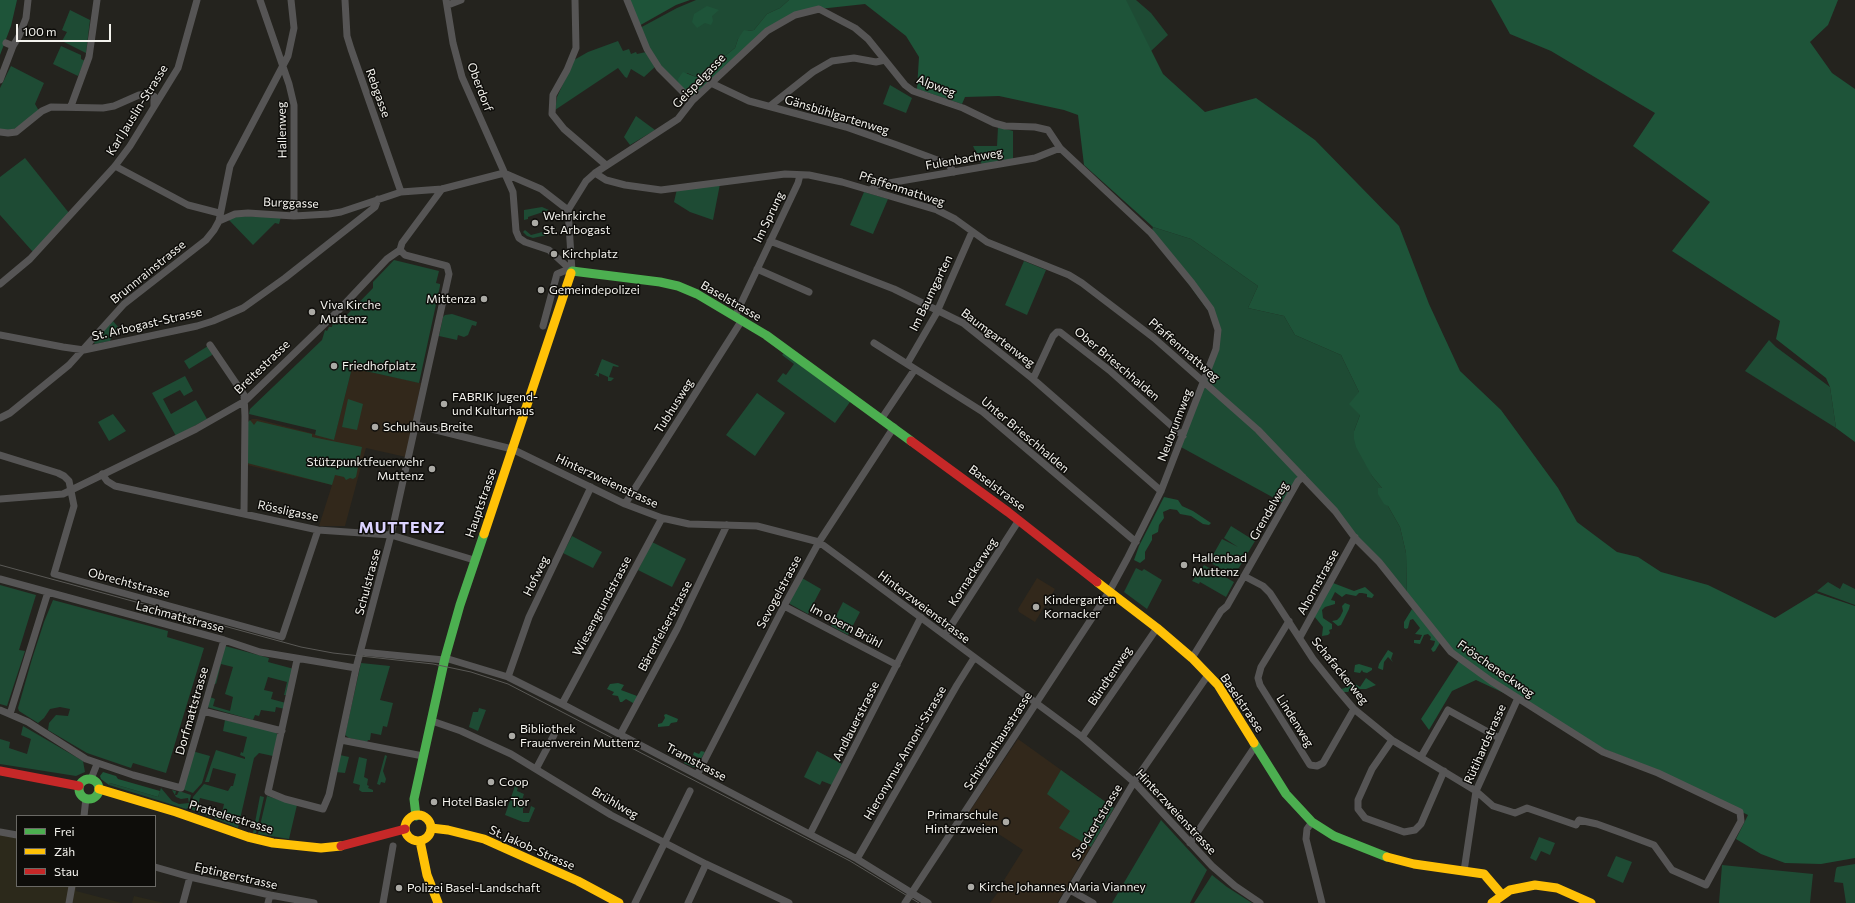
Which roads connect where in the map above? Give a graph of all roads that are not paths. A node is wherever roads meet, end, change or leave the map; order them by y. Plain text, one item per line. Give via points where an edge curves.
1 (28, 0) edge
2 (97, 0) edge
3 (197, 0) edge
4 (260, 0) edge
5 (291, 0) edge
6 (345, 0) edge
7 (461, 0) edge
8 (575, 0) edge
9 (627, 0) edge
10 (447, 2) edge
11 (819, 9) joint
12 (6, 43) dead end
13 (13, 46) junction
14 (885, 60) junction
15 (282, 68) junction
16 (0, 80) edge
17 (711, 83) junction
18 (692, 101) junction
19 (70, 106) junction
20 (770, 106) junction
21 (154, 107) junction
22 (0, 132) edge
23 (1060, 148) junction
24 (606, 165) junction
25 (115, 166) junction
26 (954, 172) junction
27 (595, 173) junction
28 (504, 174) junction
29 (800, 175) junction
30 (525, 182) junction
31 (442, 189) junction
32 (871, 190) junction
33 (401, 192) junction
34 (513, 192) junction
35 (378, 199) junction
36 (568, 210) junction
37 (294, 216) junction
38 (219, 217) junction
39 (972, 232) junction
40 (770, 241) junction
41 (400, 250) junction
42 (757, 269) junction
43 (572, 272) junction
44 (0, 284) edge
45 (809, 292) dead end
46 (937, 310) junction
47 (738, 318) junction
48 (543, 326) dead end
49 (0, 335) edge
50 (874, 343) dead end
51 (210, 345) dead end
52 (84, 350) junction
53 (908, 364) junction
54 (915, 369) junction
55 (1033, 379) junction
56 (1203, 381) junction
57 (245, 401) junction
58 (0, 418) edge
59 (882, 418) junction
60 (416, 425) junction
61 (894, 427) junction
62 (1258, 430) joint
63 (1183, 436) junction
64 (512, 449) junction
65 (0, 454) edge
66 (102, 474) junction
67 (1303, 477) junction
68 (591, 487) junction
69 (72, 489) junction
70 (1161, 491) junction
71 (0, 499) edge
72 (625, 504) junction
73 (244, 513) junction
74 (662, 518) junction
75 (1019, 520) junction
76 (727, 525) junction
77 (318, 530) junction
78 (391, 534) junction
79 (1355, 537) junction
80 (819, 542) junction
81 (1136, 542) junction
82 (474, 560) junction
83 (1244, 576) junction
84 (0, 579) edge
85 (48, 592) junction
86 (1109, 592) junction
87 (784, 606) junction
88 (921, 617) junction
89 (1289, 621) junction
90 (1157, 628) junction
91 (945, 635) junction
92 (1300, 637) junction
93 (224, 640) junction
94 (360, 652) junction
95 (974, 658) junction
96 (1192, 658) junction
97 (445, 659) junction
98 (297, 660) junction
99 (897, 665) junction
100 (356, 668) junction
101 (1208, 675) junction
102 (508, 677) junction
103 (1518, 698) junction
104 (1036, 703) junction
105 (562, 704) junction
106 (1354, 709) junction
107 (0, 710) edge
108 (203, 711) junction
109 (10, 714) junction
110 (432, 721) junction
111 (282, 731) junction
112 (554, 735) dead end
113 (620, 735) junction
114 (1082, 737) junction
115 (1499, 738) junction
116 (341, 740) junction
117 (1392, 740) junction
118 (1256, 745) junction
119 (423, 756) junction
120 (1421, 757) junction
121 (97, 764) junction
122 (536, 769) junction
123 (0, 771) edge
124 (1444, 771) junction
125 (697, 775) junction
126 (91, 779) junction
127 (1134, 782) junction
128 (79, 786) junction
129 (99, 789) junction
130 (690, 791) dead end
131 (1476, 791) junction
132 (86, 798) junction
133 (84, 815) edge
134 (416, 816) junction
135 (1312, 822) junction
136 (431, 828) junction
137 (405, 829) junction
138 (0, 832) edge
139 (810, 834) junction
140 (16, 835) edge
141 (420, 841) junction
142 (664, 843) junction
143 (1190, 843) junction
144 (393, 846) dead end
145 (857, 859) junction
146 (706, 864) junction
147 (156, 867) edge
148 (1464, 871) junction
149 (190, 877) junction
150 (1706, 885) joint
151 (72, 887) edge
152 (1070, 890) junction
153 (912, 893) junction
154 (270, 895) junction
155 (1502, 895) junction
156 (69, 903) edge
157 (183, 903) edge
158 (268, 903) edge
159 (314, 903) edge
160 (382, 903) edge
161 (438, 903) edge
162 (620, 903) edge
163 (635, 903) edge
164 (688, 903) edge
165 (789, 903) edge
166 (905, 903) edge
167 (928, 903) edge
168 (1062, 903) edge
169 (1093, 903) edge
170 (1260, 903) edge
171 (1322, 903) edge
172 (1492, 903) edge
173 (1591, 903) edge

1 - 13 street via 26,18
2 - 19 street via 90,53
3 - 21 street, Karl Jauslin-Strasse via 178,68
4 - 15 street, Hallenweg
5 - 15 street via 294,28 292,44
6 - 33 street, Rebgasse via 347,36
7 - 10 street
8 - 24 street via 576,48 553,95 552,114 564,129
9 - 18 street via 647,50 659,68
10 - 28 street, Oberdorf via 453,43 462,76
11 - 14 street, Alpweg via 855,28
11 - 17 street, Geispelgasse via 795,15 767,31
12 - 13 street
13 - 16 street
14 - 20 street via 876,62 854,58 832,61 813,72
14 - 23 street, Alpweg via 913,91 963,108 994,123 1048,130
15 - 37 street, Hallenweg via 294,105
15 - 38 street via 230,166
17 - 18 street, Geispelgasse
17 - 20 street, Gänsbühlgartenweg via 749,101
18 - 24 street, Geispelgasse via 678,119
19 - 21 street via 103,108 147,94 154,96
19 - 22 street via 51,106 16,132
20 - 26 street, Gänsbühlgartenweg via 854,130 948,164
21 - 25 street, Karl Jauslin-Strasse
23 - 26 street, Fulenbachweg via 1035,158
23 - 56 street, Neubrunnweg via 1151,233 1192,282 1211,310 1218,337
24 - 27 street, Geispelgasse
25 - 38 street
25 - 44 street, Karl Jauslin-Strasse via 30,259
26 - 32 street, Fulenbachweg via 877,185
27 - 29 street, Pfaffenmattweg via 606,180 624,185 661,190 785,174
27 - 36 street via 579,189
28 - 30 street
28 - 31 street, Burggasse
28 - 34 street
29 - 32 street, Pfaffenmattweg
29 - 40 street, Im Sprung
30 - 34 street via 517,184
30 - 36 street via 541,189
31 - 33 street, Burggasse
31 - 41 street, Breitestrasse via 402,243
32 - 39 street, Pfaffenmattweg via 936,210 955,219
33 - 35 street, Burggasse
34 - 43 street via 514,225 519,238 549,250
35 - 37 street, Burggasse via 341,212 312,217
35 - 52 street, St. Arbogast-Strasse via 375,207 286,278 243,308 197,326
36 - 43 street
37 - 38 street, Burggasse via 248,213
38 - 52 street, Brunnrainstrasse via 206,240 124,304 102,326
39 - 46 street, Im Baumgarten
39 - 56 street, Pfaffenmattweg via 987,242 1069,275 1096,292
40 - 42 street, Im Sprung
40 - 46 street, Baumgartenweg via 894,289
41 - 57 street, Breitestrasse via 387,259 338,311
41 - 60 street, Schulstrasse via 405,255 447,266 449,274
42 - 45 street
42 - 47 street, Im Sprung
43 - 47 street, Baselstrasse via 669,284 697,294
43 - 48 street via 564,271 557,274
43 - 64 street, Hauptstrasse
46 - 53 street, Im Baumgarten
46 - 55 street, Baumgartenweg via 963,323
47 - 59 street, Baselstrasse via 766,335
47 - 72 street, Tubhusweg
49 - 52 street, St. Arbogast-Strasse
50 - 53 street, Unter Brieschhalden
51 - 57 street via 244,395
52 - 58 street, Brunnrainstrasse
53 - 54 street, Unter Brieschhalden
54 - 59 street
54 - 81 street, Unter Brieschhalden via 983,412
55 - 63 street, Ober Brieschhalden via 1053,336 1060,332 1109,370
55 - 70 street, Baumgartenweg
56 - 62 street, Pfaffenmattweg
56 - 63 street, Neubrunnweg
57 - 66 street, Breitestrasse via 196,429
57 - 73 street
59 - 61 street, Baselstrasse
60 - 64 street, Hinterzweienstrasse
60 - 78 street, Schulstrasse
61 - 75 street, Baselstrasse
61 - 80 street, Sevogelstrasse
62 - 67 street, Fröscheneckweg
63 - 70 street, Neubrunnweg
64 - 68 street, Hinterzweienstrasse
64 - 82 street, Hauptstrasse
65 - 69 street via 64,476
66 - 69 street, Breitestrasse
66 - 73 street, Rössligasse via 107,481 116,486
67 - 79 street, Fröscheneckweg
67 - 83 street, Grendelweg via 1298,481
68 - 72 street, Hinterzweienstrasse
68 - 102 street, Hofweg via 529,617
69 - 71 street, Breitestrasse via 63,494
69 - 77 street, Obrechtstrasse via 74,506 54,574 282,638
70 - 81 street, Neubrunnweg
72 - 74 street, Hinterzweienstrasse
73 - 77 street, Rössligasse
74 - 76 street, Hinterzweienstrasse via 689,524
74 - 105 street, Wiesengrundstrasse
75 - 86 street, Baselstrasse
75 - 91 street, Kornackerweg
76 - 80 street, Hinterzweienstrasse via 758,526
76 - 113 street, Bärenfelserstrasse via 677,629
77 - 78 street, Rössligasse
78 - 82 street, Rössligasse
78 - 94 street, Schulstrasse
79 - 92 street, Ahornstrasse
79 - 103 street, Fröscheneckweg via 1379,562 1451,652
80 - 87 street, Sevogelstrasse
80 - 88 street, Hinterzweienstrasse
81 - 86 street, Neubrunnweg
82 - 97 street, Hauptstrasse
83 - 89 street, Schafackerweg via 1263,586
83 - 96 street, Grendelweg
84 - 85 street, Lachmattstrasse
85 - 93 street, Lachmattstrasse
85 - 109 street
86 - 90 street, Baselstrasse
86 - 104 street, Schützenhausstrasse
87 - 99 street, Im obern Brühl
87 - 125 street, Sevogelstrasse
88 - 91 street, Hinterzweienstrasse
88 - 99 street, Andlauerstrasse
89 - 92 street, Schafackerweg
89 - 106 street, Lindenweg via 1261,667 1258,678 1310,765 1317,766 1323,763
90 - 96 street, Baselstrasse
90 - 114 street, Bündtenweg
91 - 95 street, Hinterzweienstrasse
92 - 106 street, Schafackerweg via 1313,659
93 - 98 street, Lachmattstrasse via 260,652
93 - 108 street, Dorfmattstrasse
94 - 97 street, Tramstrasse
94 - 100 street, Schulstrasse
95 - 104 street, Hinterzweienstrasse
95 - 145 street, Hieronymus Annoni-Strasse
96 - 101 street, Baselstrasse
97 - 102 street, Tramstrasse
97 - 110 street, Hauptstrasse
98 - 100 street, Lachmattstrasse
98 - 111 street
99 - 139 street, Andlauerstrasse
100 - 116 street, Schulstrasse
101 - 118 street, Baselstrasse
101 - 127 street, Stockertstrasse
102 - 105 street, Tramstrasse
103 - 115 street, Rütihardstrasse
103 - 150 street, Fröscheneckweg via 1603,752 1658,773 1740,812 1741,821
104 - 114 street, Hinterzweienstrasse
104 - 153 street, Schützenhausstrasse
105 - 113 street, Tramstrasse
106 - 117 street, Schafackerweg
107 - 109 street
108 - 111 street
108 - 121 street, Dorfmattstrasse via 181,788
109 - 121 street
110 - 119 street, Hauptstrasse
110 - 122 street, Brühlweg via 467,733
111 - 116 street, Schulstrasse via 268,792 323,809 329,795
112 - 122 street
113 - 125 street, Tramstrasse
114 - 127 street, Hinterzweienstrasse
115 - 120 street via 1448,710
115 - 131 street, Rütihardstrasse
116 - 119 street
117 - 120 street, Schafackerweg
117 - 124 street via 1372,769 1358,800 1358,809 1365,818 1404,832 1415,830
118 - 135 street, Baselstrasse via 1286,794
118 - 143 street
119 - 134 street, Hauptstrasse via 414,799
120 - 124 street, Schafackerweg
121 - 126 street
122 - 142 street, Brühlweg via 611,815
123 - 128 street
124 - 131 street, Schafackerweg
125 - 139 street, Tramstrasse
126 - 128 street via 82,781
126 - 129 street via 97,782
127 - 143 street, Hinterzweienstrasse
127 - 152 street, Stockertstrasse
128 - 132 street via 79,792
129 - 132 street via 95,796
129 - 137 street, Prattelerstrasse via 273,843 321,848 346,846
130 - 142 street
131 - 148 street, Rütihardstrasse
131 - 150 street, Schafackerweg via 1492,806 1515,813 1527,808 1576,825 1579,820 1597,824 1654,846 1672,870
132 - 133 street
134 - 136 street via 426,818
134 - 137 street via 409,819
135 - 148 street, Baselstrasse via 1334,836 1393,859
135 - 171 street via 1307,829 1306,839
136 - 141 street via 426,838
136 - 162 street, St. Jakob-Strasse via 484,840 578,881
137 - 141 street via 412,839
138 - 140 street
139 - 145 street, Tramstrasse
141 - 161 street via 427,875
142 - 146 street, Brühlweg
142 - 163 street
143 - 170 street, Hinterzweienstrasse via 1235,886
144 - 160 street
145 - 153 street, Tramstrasse
146 - 164 street
146 - 165 street, Brühlweg
147 - 149 street, Eptingerstrasse
148 - 155 street, Baselstrasse via 1486,875
149 - 154 street, Eptingerstrasse
149 - 157 street
151 - 156 street
152 - 168 street, Stockertstrasse
152 - 169 street
153 - 166 street, Schützenhausstrasse
153 - 167 street, Tramstrasse
154 - 158 street
154 - 159 street, Eptingerstrasse
155 - 172 street
155 - 173 street via 1520,887 1541,885 1557,888

